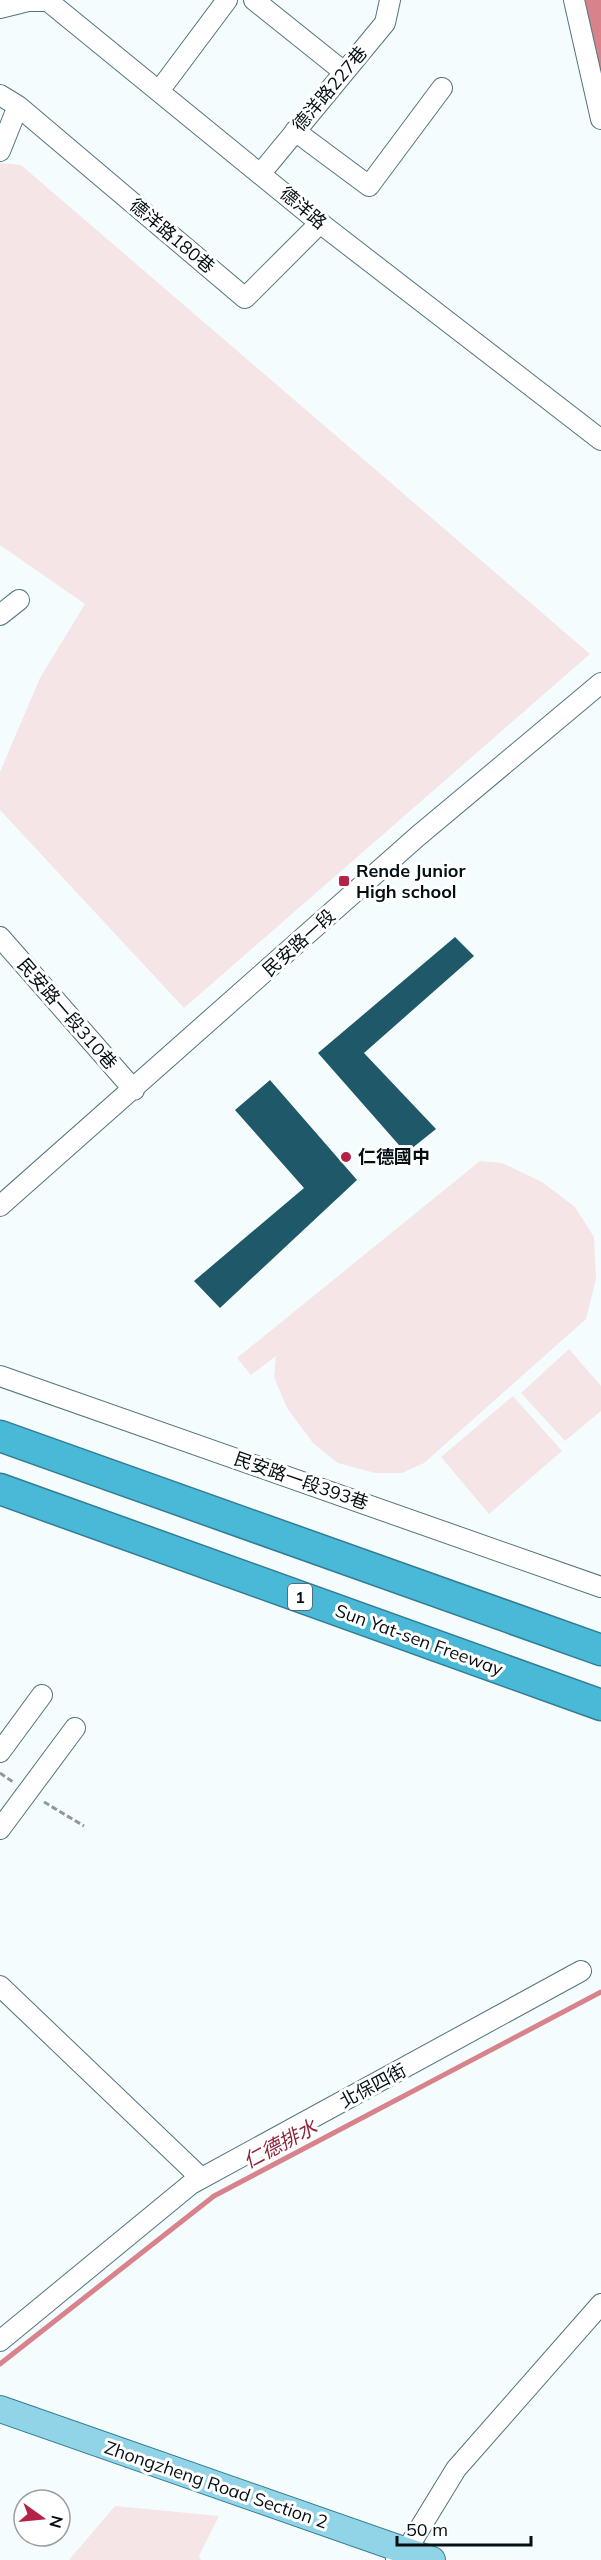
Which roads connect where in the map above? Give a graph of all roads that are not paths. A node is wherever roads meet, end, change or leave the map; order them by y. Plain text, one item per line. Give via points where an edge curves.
1 (28, 0) edge
2 (227, 0) edge
3 (254, 0) edge
4 (390, 0) edge
5 (574, 0) edge
6 (0, 8) edge
7 (344, 72) junction
8 (442, 88) dead end
9 (159, 91) junction
10 (0, 95) edge
11 (18, 106) junction
12 (601, 119) edge
13 (295, 131) junction
14 (0, 151) edge
15 (261, 173) junction
16 (320, 223) junction
17 (601, 440) edge
18 (20, 600) dead end
19 (0, 615) edge
20 (601, 683) edge
21 (0, 937) edge
22 (134, 1090) junction
23 (0, 1206) edge
24 (0, 1376) edge
25 (0, 1436) edge
26 (0, 1489) edge
27 (601, 1587) edge
28 (601, 1650) edge
29 (42, 1695) dead end
30 (601, 1705) edge
31 (75, 1728) dead end
32 (0, 1752) edge
33 (0, 1828) edge
34 (581, 1971) dead end
35 (0, 1986) edge
36 (201, 2178) junction
37 (601, 2304) edge
38 (0, 2341) edge
39 (0, 2409) edge
40 (401, 2556) edge
41 (432, 2560) edge

1 - 6 street, 德洋路
1 - 9 street, 德洋路 via 48,1
2 - 9 street
3 - 7 street
4 - 7 street, 德洋路227巷 via 385,22
5 - 12 street
7 - 13 street, 德洋路227巷
8 - 13 street via 369,186
9 - 15 street, 德洋路
10 - 11 street, 德洋路180巷
11 - 14 street
11 - 16 street, 德洋路180巷 via 245,298
13 - 15 street, 德洋路227巷
15 - 16 street, 德洋路
16 - 17 street, 德洋路
18 - 19 street
20 - 22 street, 民安路一段 via 418,836
21 - 22 street, 民安路一段310巷
22 - 23 street, 民安路一段
24 - 27 street, 民安路一段393巷
25 - 28 highway
26 - 30 highway, Sun Yat-sen Freeway / 1
29 - 32 street
31 - 33 street
34 - 36 street, 北保四街
35 - 36 street
36 - 38 street, 北保四街
37 - 40 street via 456,2469
39 - 40 main road, Zhongzheng Road Section 2
40 - 41 main road, Zhongzheng Road Section 2

